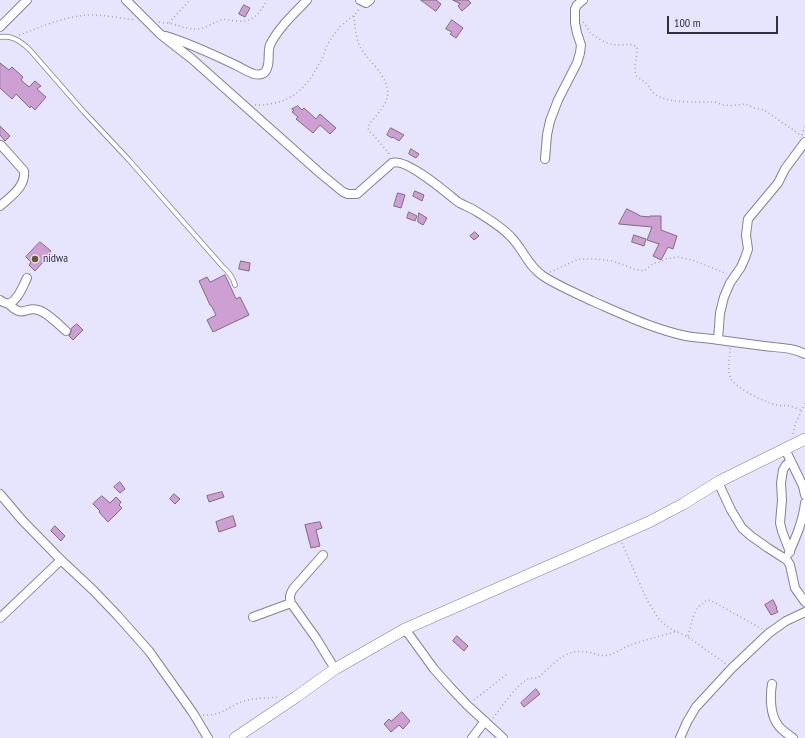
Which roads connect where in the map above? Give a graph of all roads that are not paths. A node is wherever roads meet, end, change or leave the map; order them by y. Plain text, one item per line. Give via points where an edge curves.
1 (27, 0) edge
2 (126, 0) edge
3 (307, 0) edge
4 (583, 0) edge
5 (0, 27) edge
6 (160, 34) junction
7 (0, 37) edge
8 (803, 139) edge
9 (1, 145) edge
10 (545, 159) dead end
11 (0, 206) edge
12 (27, 278) dead end
13 (235, 285) dead end
14 (0, 300) edge
15 (9, 304) junction
16 (66, 331) dead end
17 (718, 340) junction
18 (805, 354) edge
19 (805, 439) edge
20 (789, 448) junction
21 (791, 461) junction
22 (718, 482) junction
23 (0, 494) edge
24 (805, 495) edge
25 (805, 503) edge
26 (323, 555) dead end
27 (788, 556) junction
28 (61, 560) junction
29 (805, 602) edge
30 (291, 603) junction
31 (805, 612) edge
32 (252, 617) dead end
33 (0, 618) edge
34 (405, 629) junction
35 (336, 669) junction
36 (772, 684) dead end
37 (489, 725) junction
38 (208, 738) edge
39 (235, 738) edge
40 (472, 738) edge
41 (492, 738) edge
42 (503, 738) edge
43 (680, 738) edge
44 (793, 738) edge

1 - 5 street
2 - 6 street
3 - 6 street via 286,22 271,44 267,68 261,74 255,74
4 - 10 street via 575,9 580,53 550,121 546,135
6 - 17 street via 344,192 357,194 394,162 403,164 511,236 527,260 542,276 651,326 686,336
7 - 13 lane via 13,38 28,49 229,272
8 - 17 street via 778,183 748,219 746,258 724,297
9 - 11 street via 24,171 25,176 15,193
12 - 15 street via 14,301
14 - 15 street
15 - 16 street via 18,311 32,309 44,312
17 - 18 street via 792,348
19 - 20 street
20 - 21 street
20 - 22 street
21 - 24 street
21 - 27 street via 783,470 781,483 780,523
22 - 27 street via 742,528 768,548 780,555
22 - 34 street via 649,522
23 - 28 street
25 - 27 street via 802,522
26 - 30 street via 293,589 290,594
27 - 29 street via 795,588
28 - 33 street
28 - 38 street via 93,590 149,651
30 - 32 street
30 - 35 street
31 - 43 street via 786,620 769,633 732,668 696,708
34 - 35 street
34 - 37 street via 434,669
35 - 39 street
36 - 44 street via 771,703 774,718 777,725
37 - 40 street
37 - 41 street
37 - 42 street

